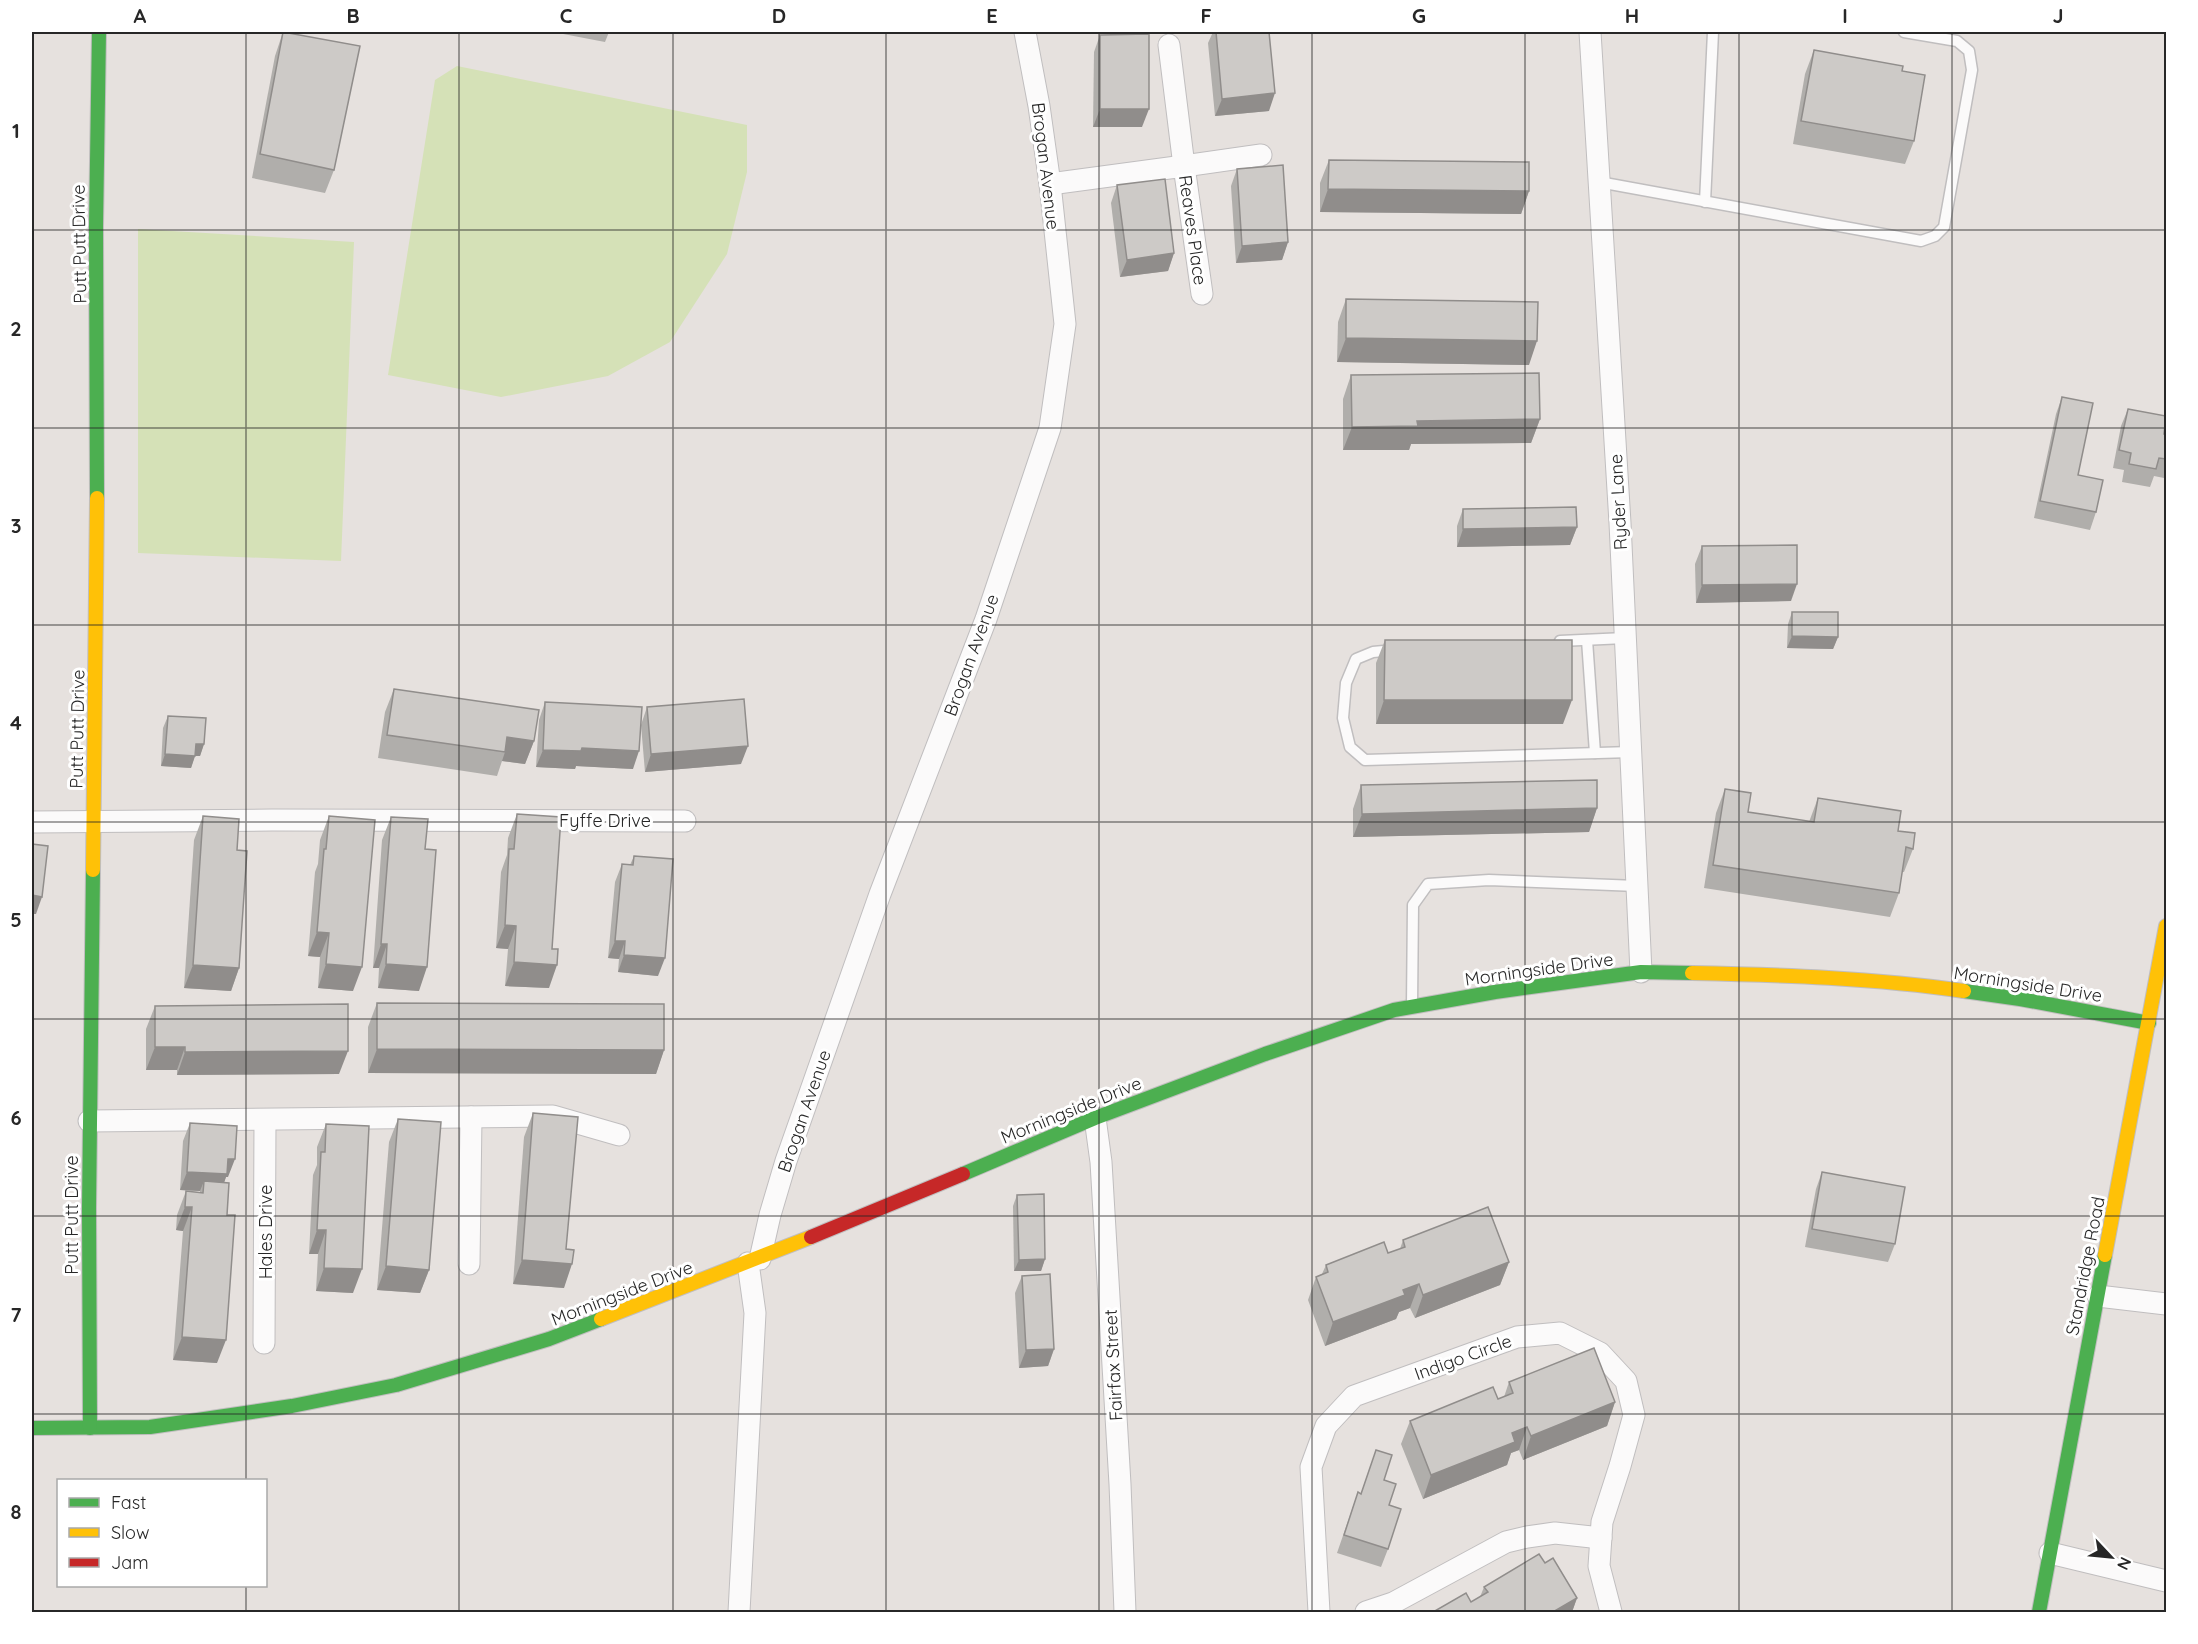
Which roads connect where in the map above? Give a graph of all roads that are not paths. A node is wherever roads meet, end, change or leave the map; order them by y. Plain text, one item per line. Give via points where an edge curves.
1 (99, 32) edge
2 (1025, 32) edge
3 (1590, 32) edge
4 (1713, 32) edge
5 (1904, 32) edge
6 (1169, 45) dead end
7 (1261, 155) dead end
8 (1184, 166) junction
9 (1599, 182) junction
10 (1050, 184) junction
11 (1705, 202) junction
12 (1202, 294) dead end
13 (1625, 638) junction
14 (1587, 640) junction
15 (1552, 642) edge
16 (1409, 650) edge
17 (1631, 752) junction
18 (1595, 753) junction
19 (685, 821) dead end
20 (32, 822) edge
21 (94, 823) junction
22 (1637, 886) junction
23 (2166, 926) edge
24 (1641, 972) junction
25 (1412, 1007) junction
26 (2149, 1023) junction
27 (471, 1117) junction
28 (1095, 1118) junction
29 (266, 1120) junction
30 (89, 1121) junction
31 (619, 1135) dead end
32 (754, 1261) junction
33 (469, 1264) dead end
34 (2098, 1296) junction
35 (2166, 1304) edge
36 (264, 1343) dead end
37 (32, 1428) edge
38 (90, 1428) junction
39 (1600, 1538) junction
40 (2050, 1553) junction
41 (2166, 1581) edge
42 (738, 1612) edge
43 (1125, 1612) edge
44 (1319, 1612) edge
45 (1366, 1612) edge
46 (1611, 1612) edge
47 (2039, 1612) edge

1 - 21 street, Putt Putt Drive via 95,146 98,448
2 - 10 street, Brogan Avenue
3 - 9 street, Ryder Lane
4 - 11 lane
5 - 11 lane via 1957,40 1969,51 1972,70 1944,227 1935,236 1921,242
6 - 8 street, Reaves Place
7 - 8 street, Reaves Place
8 - 10 street, Reaves Place
8 - 12 street, Reaves Place
9 - 11 lane
9 - 13 street, Ryder Lane
10 - 32 street, Brogan Avenue via 1065,324 1050,428 986,619 880,894
13 - 14 lane
13 - 17 street, Ryder Lane
14 - 15 lane
14 - 18 lane
16 - 18 lane via 1373,651 1356,659 1346,683 1343,718 1350,747 1365,760
17 - 18 lane
17 - 22 street, Ryder Lane
19 - 21 street, Fyffe Drive via 272,819
20 - 21 street, Fyffe Drive
21 - 30 street, Putt Putt Drive
22 - 24 street, Ryder Lane
22 - 25 lane via 1489,880 1428,884 1413,905
23 - 26 street, Standridge Road
24 - 25 street, Morningside Drive
24 - 26 street, Morningside Drive via 1907,983
25 - 28 street, Morningside Drive via 1265,1054
26 - 34 street, Standridge Road
27 - 29 street
27 - 31 street via 553,1116
27 - 33 street
28 - 32 street, Morningside Drive
28 - 43 street, Fairfax Street
29 - 30 street
29 - 36 street, Hales Drive
30 - 38 street, Putt Putt Drive
32 - 38 street, Morningside Drive via 549,1339 396,1385 292,1406 150,1427
32 - 42 street, Brogan Avenue via 755,1313
34 - 35 street
34 - 40 street, Standridge Road
37 - 38 street, Morningside Drive
39 - 44 street, Indigo Circle via 1634,1416 1626,1381 1600,1353 1560,1333 1517,1337 1354,1396 1326,1426 1311,1467
39 - 45 street via 1555,1533 1506,1542 1394,1603
39 - 46 street, Indigo Circle via 1599,1566
40 - 41 street
40 - 47 street, Standridge Road

